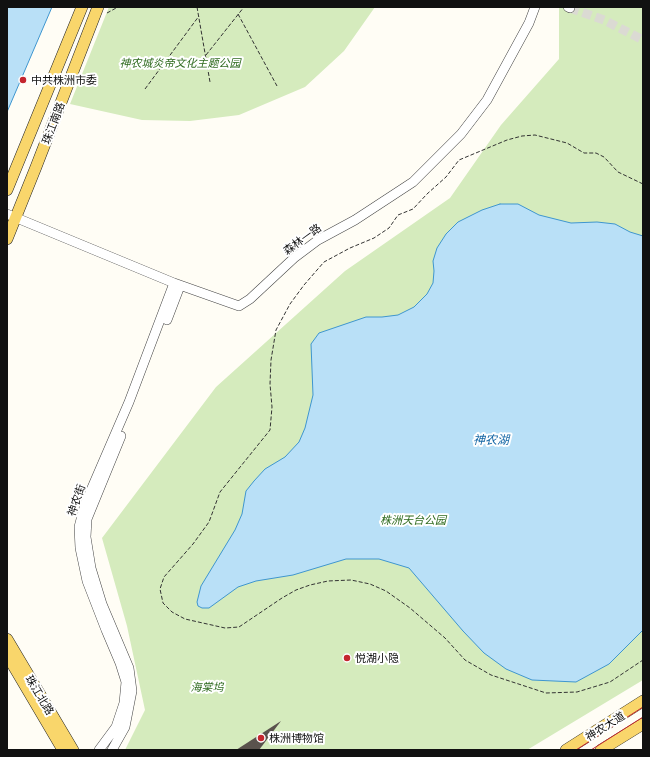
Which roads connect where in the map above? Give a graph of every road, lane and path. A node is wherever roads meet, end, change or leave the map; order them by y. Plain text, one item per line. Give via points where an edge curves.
1 (82, 7) edge
2 (118, 7) edge
3 (197, 7) edge
4 (244, 7) edge
5 (535, 7) edge
6 (102, 10) edge
7 (238, 14) junction
8 (198, 16) junction
9 (206, 56) junction
10 (210, 82) dead end
11 (277, 86) dead end
12 (146, 90) dead end
13 (643, 184) edge
14 (7, 190) edge
15 (11, 216) edge
16 (7, 239) edge
17 (177, 284) junction
18 (7, 640) edge
19 (7, 655) edge
20 (643, 660) edge
21 (643, 701) edge
22 (643, 724) edge
23 (63, 750) edge
24 (73, 750) edge
25 (99, 750) edge
26 (112, 750) edge
27 (566, 750) edge
28 (601, 750) edge

1 - 14 main road, 珠江南路
2 - 6 path
3 - 8 path
4 - 7 path
5 - 17 street, 森林一路 via 487,100 461,134 413,182 355,220 318,240 239,306
6 - 15 main road, 珠江南路 via 36,167
7 - 9 path
7 - 11 path
8 - 9 path
8 - 12 path
9 - 10 path
13 - 20 path via 618,172 604,157 596,153 584,153 567,143 535,135 522,136 459,160 446,177 413,209 398,215 389,228 324,262 290,304 276,330 271,360 270,430 220,492 208,522 193,544 164,577 160,588 163,603 172,612 185,619 225,628 238,627 296,590 310,585 351,580 370,584 386,591 410,608 445,638 465,660 491,675 546,693 577,692 610,682
15 - 16 main road, 珠江南路
15 - 17 street, 森林一路
17 - 25 street, 神农街 via 130,402 85,504 79,527 80,548 87,580 126,682 124,703 116,727
17 - 26 street, 神农街 via 87,519 86,537 92,568 102,604 128,668 132,690 125,727
18 - 24 main road, 珠江北路
19 - 23 main road, 珠江北路
21 - 27 main road, 神农大道
22 - 28 main road, 神农大道

